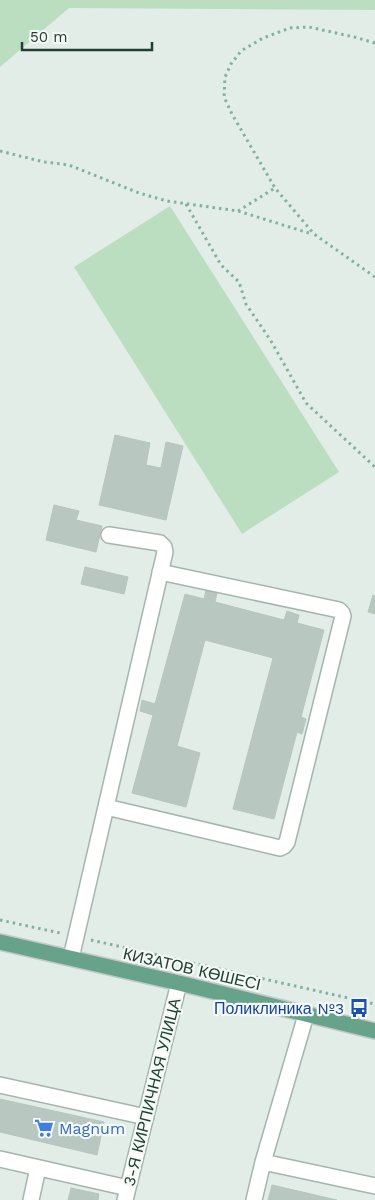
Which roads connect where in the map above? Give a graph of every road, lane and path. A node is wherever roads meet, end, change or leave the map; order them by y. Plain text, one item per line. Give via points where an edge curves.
1 (375, 43) edge
2 (0, 151) edge
3 (275, 188) junction
4 (186, 204) junction
5 (238, 211) junction
6 (314, 234) junction
7 (375, 277) edge
8 (375, 467) edge
9 (109, 535) dead end
10 (160, 572) junction
11 (106, 807) junction
12 (0, 920) edge
13 (76, 937) junction
14 (0, 942) edge
15 (71, 958) junction
16 (180, 983) junction
17 (375, 1004) edge
18 (306, 1014) junction
19 (375, 1031) edge
20 (0, 1085) edge
21 (146, 1116) junction
22 (0, 1159) edge
23 (263, 1162) junction
24 (38, 1168) junction
25 (375, 1186) edge
26 (126, 1194) edge
27 (31, 1200) edge
28 (254, 1200) edge

1 - 3 path via 309,27 290,28 241,50 231,64 225,77 224,97
2 - 4 path via 69,166 167,202
3 - 5 path
3 - 6 path
4 - 5 path
4 - 8 path via 221,265 239,282 246,304 271,340 306,403
5 - 6 path
6 - 7 path
9 - 10 street via 160,543 165,552
10 - 11 street
10 - 11 street via 340,610 343,616 284,846 280,848
11 - 13 street
12 - 13 path
13 - 15 street
13 - 17 path
14 - 15 main road, КИЗАТОВ КӨШЕСІ
15 - 16 main road, КИЗАТОВ КӨШЕСІ
16 - 18 main road, КИЗАТОВ КӨШЕСІ
16 - 21 street, 3-Я КИРПИЧНАЯ УЛИЦА
18 - 19 main road, КИЗАТОВ КӨШЕСІ
18 - 23 street
20 - 21 street
21 - 26 street, 3-Я КИРПИЧНАЯ УЛИЦА
22 - 24 street
23 - 25 street
23 - 28 street
24 - 26 street
24 - 27 street

